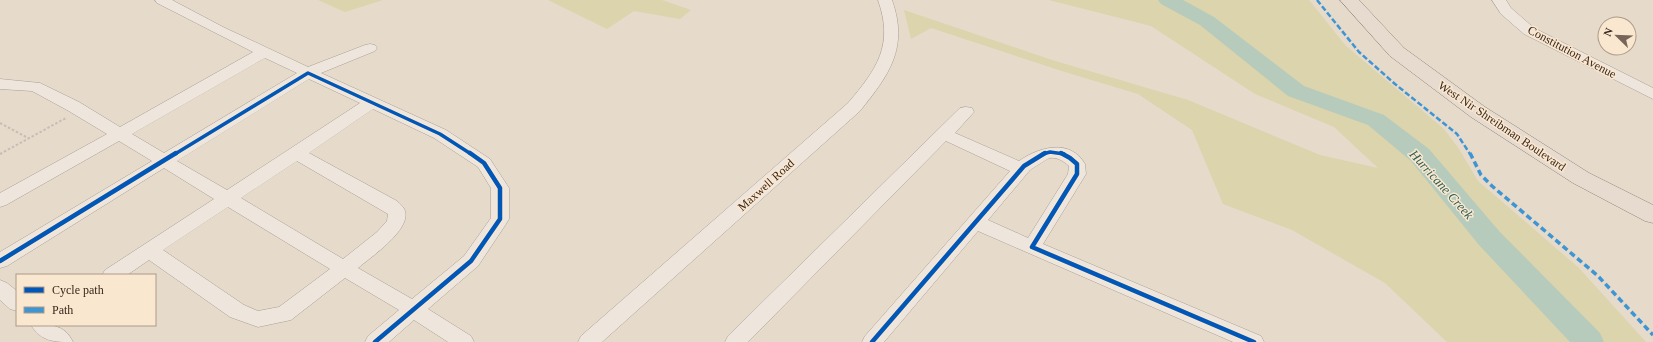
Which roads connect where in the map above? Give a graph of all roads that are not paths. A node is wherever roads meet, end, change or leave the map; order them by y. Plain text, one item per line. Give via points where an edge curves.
1 (162, 0) edge
2 (885, 0) edge
3 (1349, 0) edge
4 (1499, 0) edge
5 (370, 48) dead end
6 (264, 52) junction
7 (308, 73) junction
8 (0, 84) edge
9 (1653, 94) edge
10 (372, 102) junction
11 (966, 112) dead end
12 (118, 133) junction
13 (944, 134) junction
14 (298, 153) junction
15 (164, 161) junction
16 (1021, 169) junction
17 (228, 198) junction
18 (0, 200) edge
19 (1653, 215) edge
20 (975, 222) junction
21 (1032, 247) junction
22 (149, 250) junction
23 (0, 261) edge
24 (345, 268) junction
25 (113, 274) edge
26 (0, 288) edge
27 (16, 302) edge
28 (414, 310) junction
29 (42, 326) edge
30 (876, 341) edge
31 (63, 342) edge
32 (375, 342) edge
33 (464, 342) edge
34 (588, 342) edge
35 (736, 342) edge
36 (1254, 342) edge

1 - 6 street
2 - 34 street, Maxwell Road via 890,11 893,39 881,73 869,90 854,107
3 - 19 main road, West Nir Shreibman Boulevard via 1397,52 1478,112 1581,178
4 - 9 street, Constitution Avenue via 1506,11 1529,31
5 - 7 street
6 - 7 street
6 - 12 street
7 - 10 street
7 - 15 street
8 - 12 street via 35,86
10 - 14 street
10 - 28 street via 440,134 484,163 500,188 500,219 471,261
11 - 13 street
12 - 15 street
12 - 18 street
13 - 16 street
13 - 35 street
14 - 17 street
14 - 24 street via 398,212 396,223 383,238
15 - 17 street
15 - 23 street
16 - 20 street
16 - 21 street via 1044,153 1057,152 1068,156 1077,164 1077,174
17 - 22 street
17 - 24 street
20 - 21 street
20 - 30 street
21 - 36 street
22 - 24 street via 237,311 258,319 284,314
22 - 25 street
24 - 28 street
26 - 27 street
28 - 32 street
28 - 33 street
29 - 31 street

